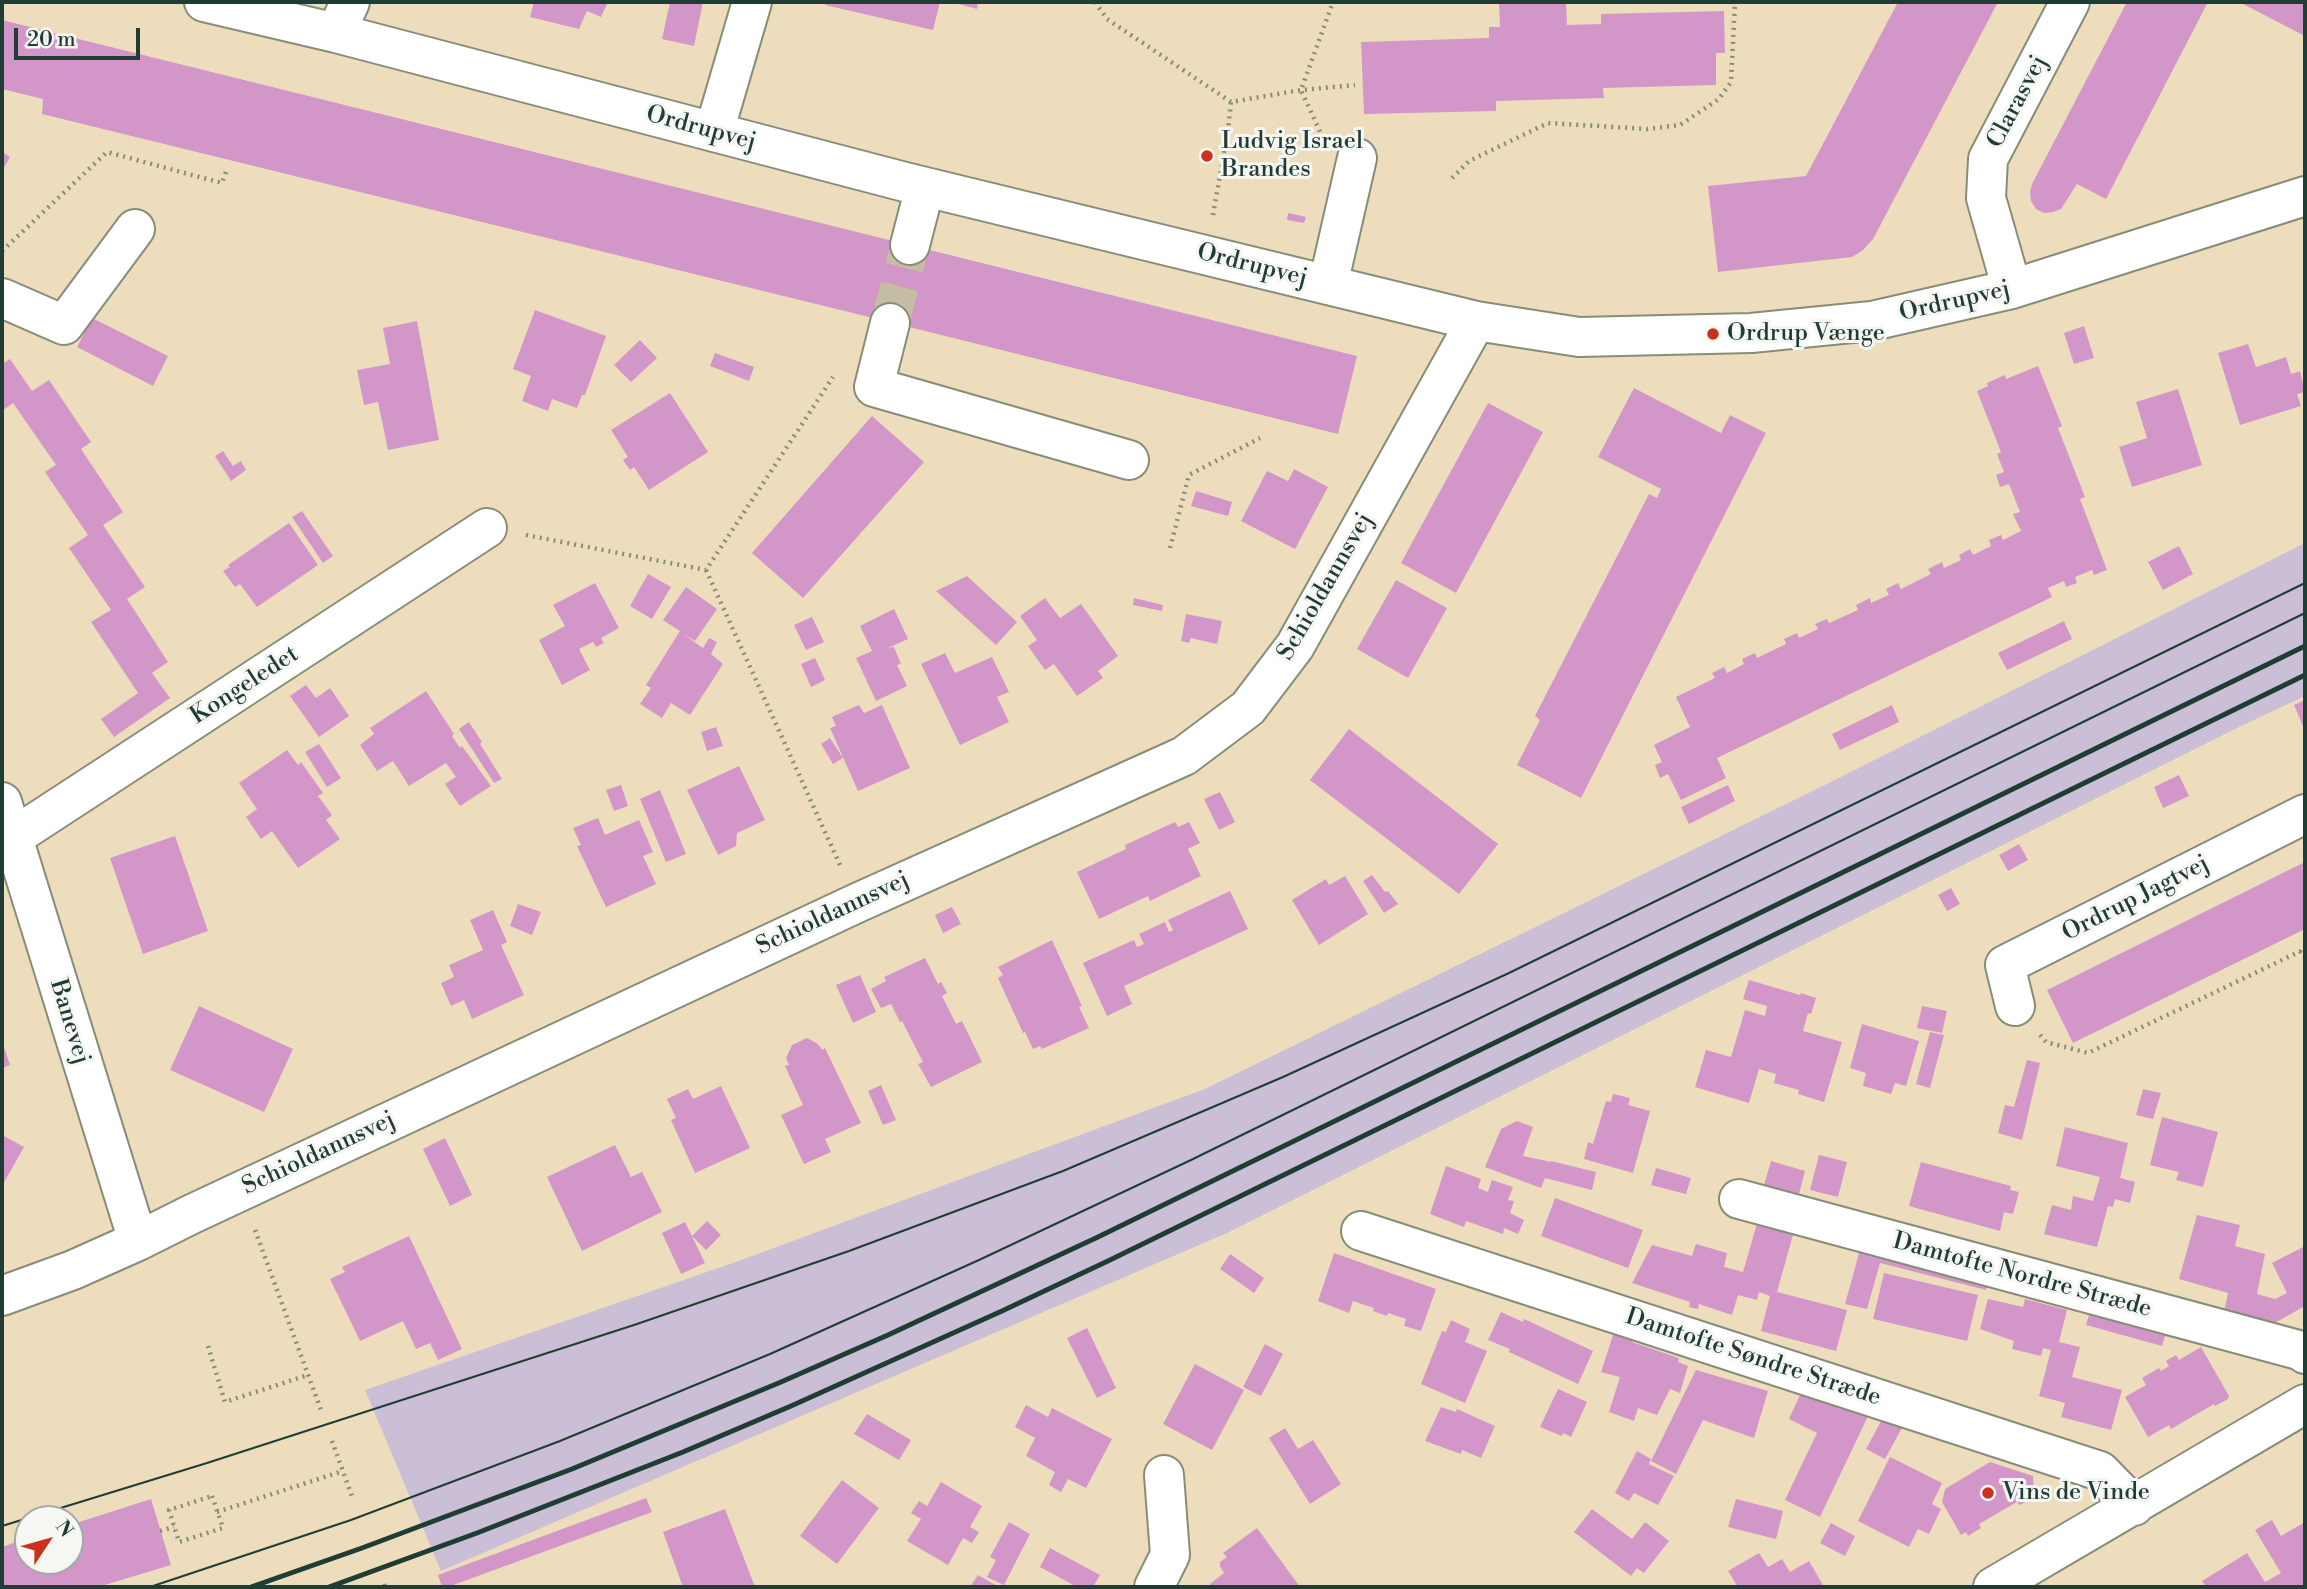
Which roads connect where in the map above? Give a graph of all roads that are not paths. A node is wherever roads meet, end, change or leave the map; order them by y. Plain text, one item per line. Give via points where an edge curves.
1 (204, 2) edge
2 (752, 2) edge
3 (2070, 2) edge
4 (343, 18) edge
5 (714, 132) junction
6 (1357, 158) dead end
7 (925, 187) junction
8 (2305, 196) edge
9 (135, 229) dead end
10 (910, 244) tunnel mouth
11 (1328, 285) junction
12 (2011, 289) junction
13 (2, 298) edge
14 (1476, 321) junction
15 (890, 323) tunnel mouth
16 (1129, 460) dead end
17 (487, 528) road end
18 (2, 802) edge
19 (2305, 814) edge
20 (7, 837) edge
21 (2015, 1006) road end
22 (1739, 1199) dead end
23 (1361, 1231) dead end
24 (138, 1241) junction
25 (2, 1297) edge
26 (2305, 1354) edge
27 (2305, 1404) edge
28 (1164, 1475) dead end
29 (2134, 1506) junction
30 (1154, 1587) edge
31 (1993, 1587) edge

1 - 4 street, Ordrupvej
2 - 5 street
3 - 12 street, Clarasvej via 1988,159 1986,198
4 - 5 street, Ordrupvej
5 - 7 street, Ordrupvej
6 - 11 street
7 - 10 street
7 - 11 street, Ordrupvej
8 - 12 street, Ordrupvej
9 - 13 street via 64,325
11 - 14 street, Ordrupvej
12 - 14 street, Ordrupvej via 1872,321 1751,333 1579,337
14 - 24 street, Schioldannsvej via 1295,646 1248,708 1184,756 857,903
15 - 16 street via 874,387
17 - 20 street, Kongeledet
18 - 20 street, Banevej
19 - 21 street, Ordrup Jagtvej via 2005,965
20 - 24 street, Banevej
22 - 26 street, Damtofte Nordre Stræde
23 - 29 street, Damtofte Søndre Stræde via 2100,1471
24 - 25 street, Schioldannsvej
27 - 29 street
28 - 30 street via 1170,1555
29 - 31 street

